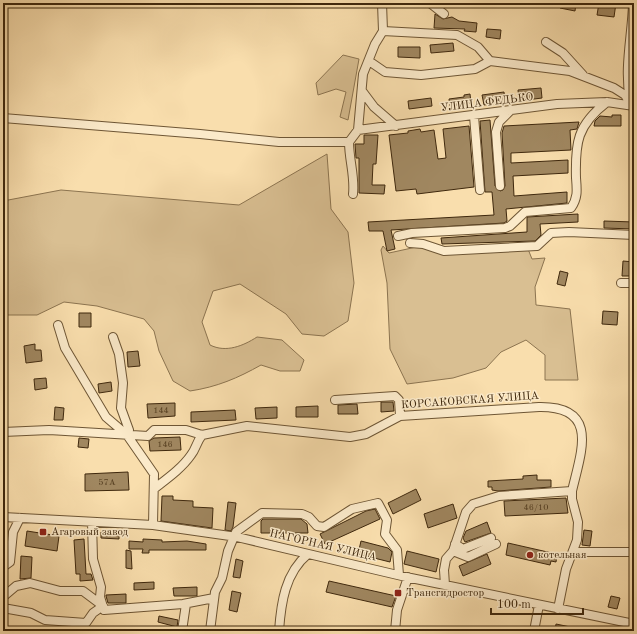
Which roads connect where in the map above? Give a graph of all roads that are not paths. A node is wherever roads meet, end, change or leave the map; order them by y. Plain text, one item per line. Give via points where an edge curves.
1 (382, 3) edge
2 (430, 3) edge
3 (632, 3) edge
4 (444, 14) dead end
5 (383, 31) junction
6 (546, 42) dead end
7 (631, 57) edge
8 (369, 61) junction
9 (490, 61) junction
10 (582, 75) junction
11 (362, 91) junction
12 (607, 102) junction
13 (632, 105) edge
14 (510, 112) junction
15 (474, 116) junction
16 (3, 118) edge
17 (396, 126) junction
18 (358, 130) junction
19 (349, 142) junction
20 (500, 186) dead end
21 (480, 190) dead end
22 (353, 194) dead end
23 (634, 235) edge
24 (398, 236) dead end
25 (410, 243) dead end
26 (621, 283) dead end
27 (634, 283) edge
28 (58, 325) dead end
29 (113, 337) dead end
30 (335, 400) dead end
31 (400, 416) junction
32 (3, 432) edge
33 (127, 435) junction
34 (202, 435) junction
35 (155, 488) junction
36 (572, 491) junction
37 (3, 517) edge
38 (20, 518) junction
39 (92, 522) junction
40 (153, 525) junction
41 (234, 537) junction
42 (494, 541) dead end
43 (454, 547) junction
44 (574, 552) junction
45 (634, 552) edge
46 (308, 554) junction
47 (3, 567) edge
48 (399, 575) junction
49 (408, 577) junction
50 (444, 585) junction
51 (3, 596) edge
52 (214, 598) junction
53 (186, 604) junction
54 (539, 605) junction
55 (103, 606) junction
56 (3, 608) edge
57 (558, 609) junction
58 (634, 624) edge
59 (86, 627) edge
60 (182, 631) edge
61 (210, 631) edge
62 (279, 631) edge
63 (395, 631) edge
64 (534, 631) edge

1 - 5 street
2 - 4 street
3 - 7 street
5 - 8 street
5 - 9 street via 457,35 478,48
6 - 10 street via 563,53
7 - 13 street via 626,80
8 - 9 street via 385,72 421,75 475,69
8 - 11 street via 363,74
9 - 10 street via 570,71
10 - 13 street via 626,95
11 - 17 street via 374,107
11 - 18 street
12 - 13 street, УЛИЦА ФЕДЬКО
12 - 14 street, УЛИЦА ФЕДЬКО via 557,104
12 - 24 street via 593,113 578,138 577,195 571,208 525,212 505,228
14 - 15 street, УЛИЦА ФЕДЬКО
14 - 20 street via 497,127
15 - 17 street, УЛИЦА ФЕДЬКО
15 - 21 street
16 - 19 street via 279,142
17 - 18 street, УЛИЦА ФЕДЬКО
18 - 19 street
19 - 22 street
23 - 25 street via 551,233 537,246 444,251 423,244
26 - 27 street
28 - 33 street via 65,348 106,416
29 - 33 street via 119,354 121,408 129,430
30 - 31 street via 395,396 399,400
31 - 34 street, КОРСАКОВСКАЯ УЛИЦА via 366,434 350,438 247,426
31 - 36 street, КОРСАКОВСКАЯ УЛИЦА via 552,406 575,417 581,424 583,440
32 - 33 street via 49,430
33 - 34 street via 148,436 154,430 186,430
33 - 35 street via 154,474
34 - 35 street via 193,454
35 - 40 street
36 - 43 street via 499,496 473,504 466,512
36 - 44 street via 578,522 578,540
37 - 38 street, НАГОРНАЯ УЛИЦА
38 - 39 street, НАГОРНАЯ УЛИЦА
38 - 47 street via 13,532 10,562
39 - 40 street, НАГОРНАЯ УЛИЦА
39 - 55 street via 93,559
40 - 41 street, НАГОРНАЯ УЛИЦА
41 - 46 street, НАГОРНАЯ УЛИЦА
41 - 48 street via 236,532 262,513 302,514 309,517 317,526 324,527 352,509 378,503 387,520 385,534 397,550
41 - 52 street
42 - 43 street via 468,557
43 - 50 street via 446,559
44 - 45 street
44 - 57 street via 560,589
46 - 48 street, НАГОРНАЯ УЛИЦА
46 - 62 street via 297,565 288,582
48 - 49 street, НАГОРНАЯ УЛИЦА
49 - 50 street, НАГОРНАЯ УЛИЦА
49 - 63 street via 399,600
50 - 54 street, НАГОРНАЯ УЛИЦА
51 - 55 street via 16,586 30,583 60,591 83,591
52 - 53 street
52 - 61 street
53 - 55 street via 104,610
53 - 60 street
54 - 57 street, НАГОРНАЯ УЛИЦА
54 - 64 street
55 - 59 street via 93,613
56 - 59 street via 31,613 45,620
57 - 58 street, НАГОРНАЯ УЛИЦА

